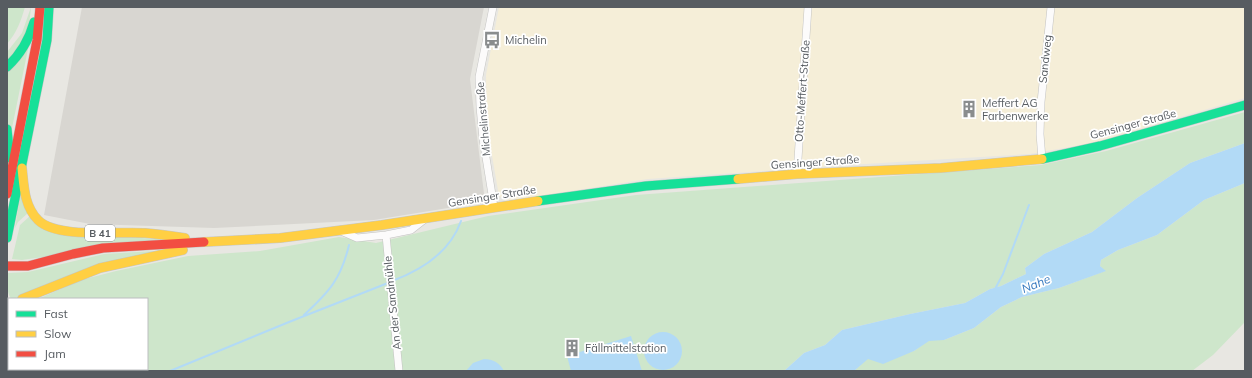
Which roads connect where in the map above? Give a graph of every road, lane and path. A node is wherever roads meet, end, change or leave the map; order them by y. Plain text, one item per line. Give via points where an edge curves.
1 (38, 7) edge
2 (49, 7) edge
3 (493, 7) edge
4 (808, 7) edge
5 (1051, 7) edge
6 (7, 68) edge
7 (1245, 104) edge
8 (7, 129) edge
9 (1042, 158) junction
10 (22, 168) junction
11 (797, 174) junction
12 (10, 180) junction
13 (7, 194) edge
14 (494, 207) junction
15 (425, 218) junction
16 (341, 231) junction
17 (386, 235) junction
18 (7, 238) edge
19 (221, 242) junction
20 (7, 266) edge
21 (24, 298) edge
22 (399, 371) edge

1 - 6 main road via 25,46
1 - 12 main road via 37,40
2 - 10 main road, B 41 via 47,40
3 - 14 street, Michelinstraße via 479,77 483,138
4 - 11 street, Otto-Meffert-Straße
5 - 9 street, Sandweg via 1041,102
7 - 9 main road, Gensinger Straße via 1100,146
8 - 12 main road
9 - 11 main road, Gensinger Straße via 941,168
10 - 18 main road, B 41
10 - 19 main road, B 41 via 28,206 38,220 52,229 70,232 146,233
11 - 14 main road, Gensinger Straße via 646,186
12 - 13 main road
14 - 15 main road, Gensinger Straße
15 - 16 main road, Gensinger Straße
15 - 17 street via 411,230
16 - 17 street via 357,238
16 - 19 main road, Gensinger Straße
17 - 22 street, An der Sandmühle
19 - 20 main road, B 41 via 103,248 38,264
19 - 21 main road via 100,268

